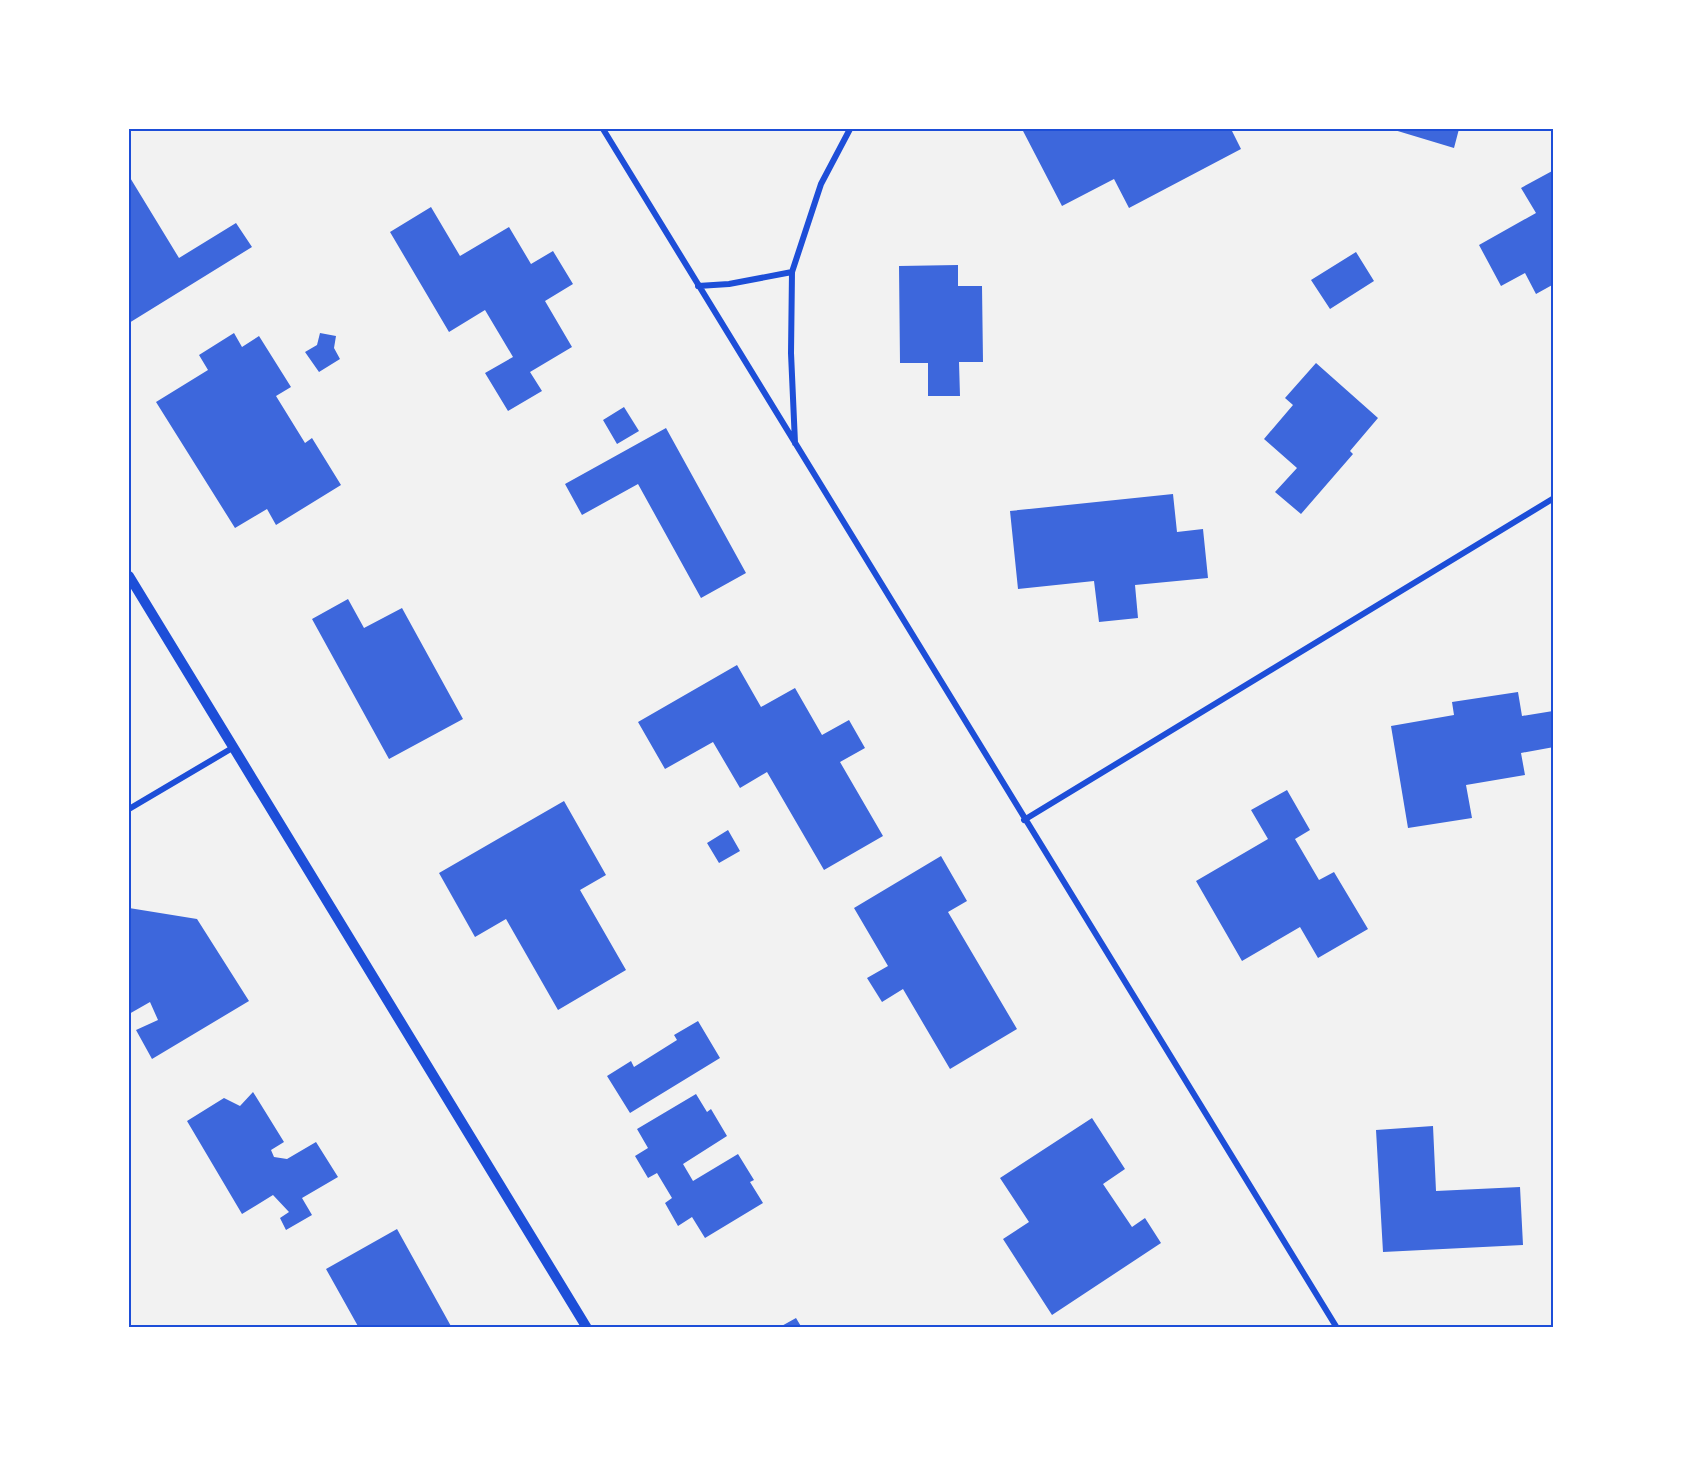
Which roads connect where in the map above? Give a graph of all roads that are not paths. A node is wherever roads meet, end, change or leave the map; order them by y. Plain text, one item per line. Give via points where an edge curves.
1 (603, 129) edge
2 (850, 129) edge
3 (792, 272) junction
4 (698, 286) junction
5 (796, 446) junction
6 (1554, 498) edge
7 (129, 576) edge
8 (234, 747) junction
9 (129, 810) edge
10 (1024, 820) junction
11 (587, 1328) edge
12 (1337, 1328) edge

1 - 4 street
2 - 3 street via 821,184
3 - 4 street
3 - 5 street
4 - 5 street
5 - 10 street
6 - 10 street
7 - 8 street
8 - 9 street
8 - 11 street
10 - 12 street

